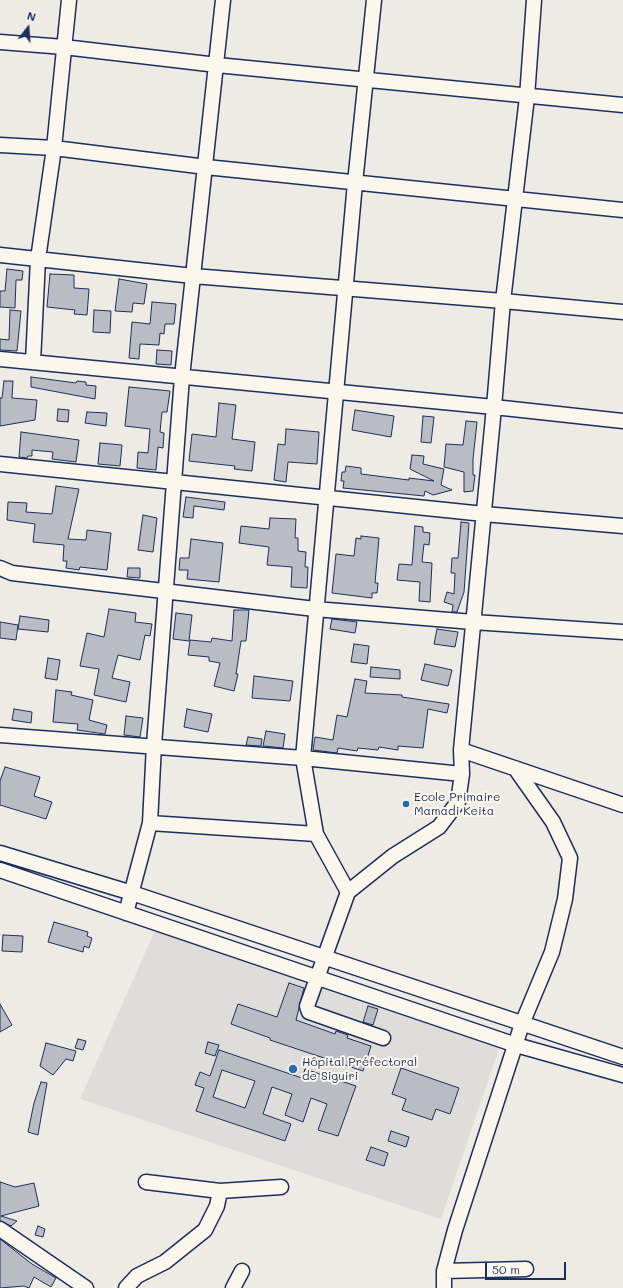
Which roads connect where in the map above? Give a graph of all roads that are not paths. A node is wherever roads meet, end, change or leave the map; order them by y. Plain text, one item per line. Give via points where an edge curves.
1 (69, 0) edge
2 (223, 0) edge
3 (374, 0) edge
4 (534, 0) edge
5 (0, 42) edge
6 (64, 47) junction
7 (217, 65) junction
8 (366, 81) junction
9 (527, 97) junction
10 (623, 105) edge
11 (0, 145) edge
12 (54, 148) junction
13 (206, 167) junction
14 (355, 183) junction
15 (516, 199) junction
16 (623, 210) edge
17 (0, 255) edge
18 (38, 259) junction
19 (193, 276) junction
20 (346, 289) junction
21 (503, 301) junction
22 (623, 312) edge
23 (0, 359) edge
24 (32, 362) junction
25 (182, 377) junction
26 (336, 391) junction
27 (494, 406) junction
28 (623, 421) edge
29 (0, 464) edge
30 (175, 481) junction
31 (327, 497) junction
32 (484, 514) junction
33 (623, 526) edge
34 (0, 568) edge
35 (166, 593) junction
36 (315, 609) junction
37 (473, 622) junction
38 (623, 632) edge
39 (0, 735) edge
40 (154, 746) junction
41 (461, 750) junction
42 (303, 758) junction
43 (516, 768) junction
44 (462, 774) junction
45 (623, 805) edge
46 (150, 823) junction
47 (316, 834) junction
48 (0, 853) edge
49 (0, 870) edge
50 (348, 892) junction
51 (132, 893) junction
52 (126, 913) junction
53 (325, 958) junction
54 (319, 978) junction
55 (522, 1024) junction
56 (383, 1038) dead end
57 (516, 1045) junction
58 (623, 1057) edge
59 (623, 1075) edge
60 (146, 1182) dead end
61 (281, 1187) dead end
62 (220, 1191) junction
63 (0, 1229) edge
64 (526, 1269) dead end
65 (242, 1271) dead end
66 (444, 1271) junction
67 (86, 1288) edge
68 (126, 1288) edge
69 (233, 1288) edge
70 (444, 1288) edge

1 - 6 street
2 - 7 street
3 - 8 street
4 - 9 street
5 - 6 street
6 - 7 street
6 - 12 street
7 - 8 street
7 - 13 street
8 - 9 street
8 - 14 street
9 - 10 street
9 - 15 street
11 - 12 street
12 - 13 street
12 - 18 street
13 - 14 street
13 - 19 street
14 - 15 street
14 - 20 street
15 - 16 street
15 - 21 street
17 - 18 street
18 - 19 street
18 - 24 street
19 - 20 street
19 - 25 street
20 - 21 street
20 - 26 street
21 - 22 street
21 - 27 street
23 - 24 street
24 - 25 street
25 - 26 street
25 - 30 street
26 - 27 street
26 - 31 street
27 - 28 street
27 - 32 street
29 - 30 street
30 - 31 street
30 - 35 street
31 - 32 street
31 - 36 street
32 - 33 street
32 - 37 street
34 - 35 street via 12,573
35 - 36 street
35 - 40 street
36 - 37 street
36 - 42 street
37 - 38 street
37 - 41 street
39 - 40 street
40 - 42 street
40 - 46 street
41 - 43 street
41 - 44 street
42 - 44 street
42 - 47 street
43 - 45 street
43 - 55 street via 553,822 570,858 565,899 552,952
44 - 50 street via 458,802 439,827 393,856
46 - 47 street
46 - 51 street
47 - 50 street
48 - 51 street
49 - 52 street
50 - 53 street
51 - 52 street
51 - 53 street
52 - 54 street
53 - 54 street
53 - 55 street
54 - 56 street via 307,1006 309,1012
54 - 57 street
55 - 57 street
55 - 58 street
57 - 59 street
57 - 66 street
60 - 62 street
61 - 62 street
62 - 68 street via 217,1206 205,1230 165,1262 137,1276
63 - 67 street
64 - 66 street
65 - 69 street
66 - 70 street

